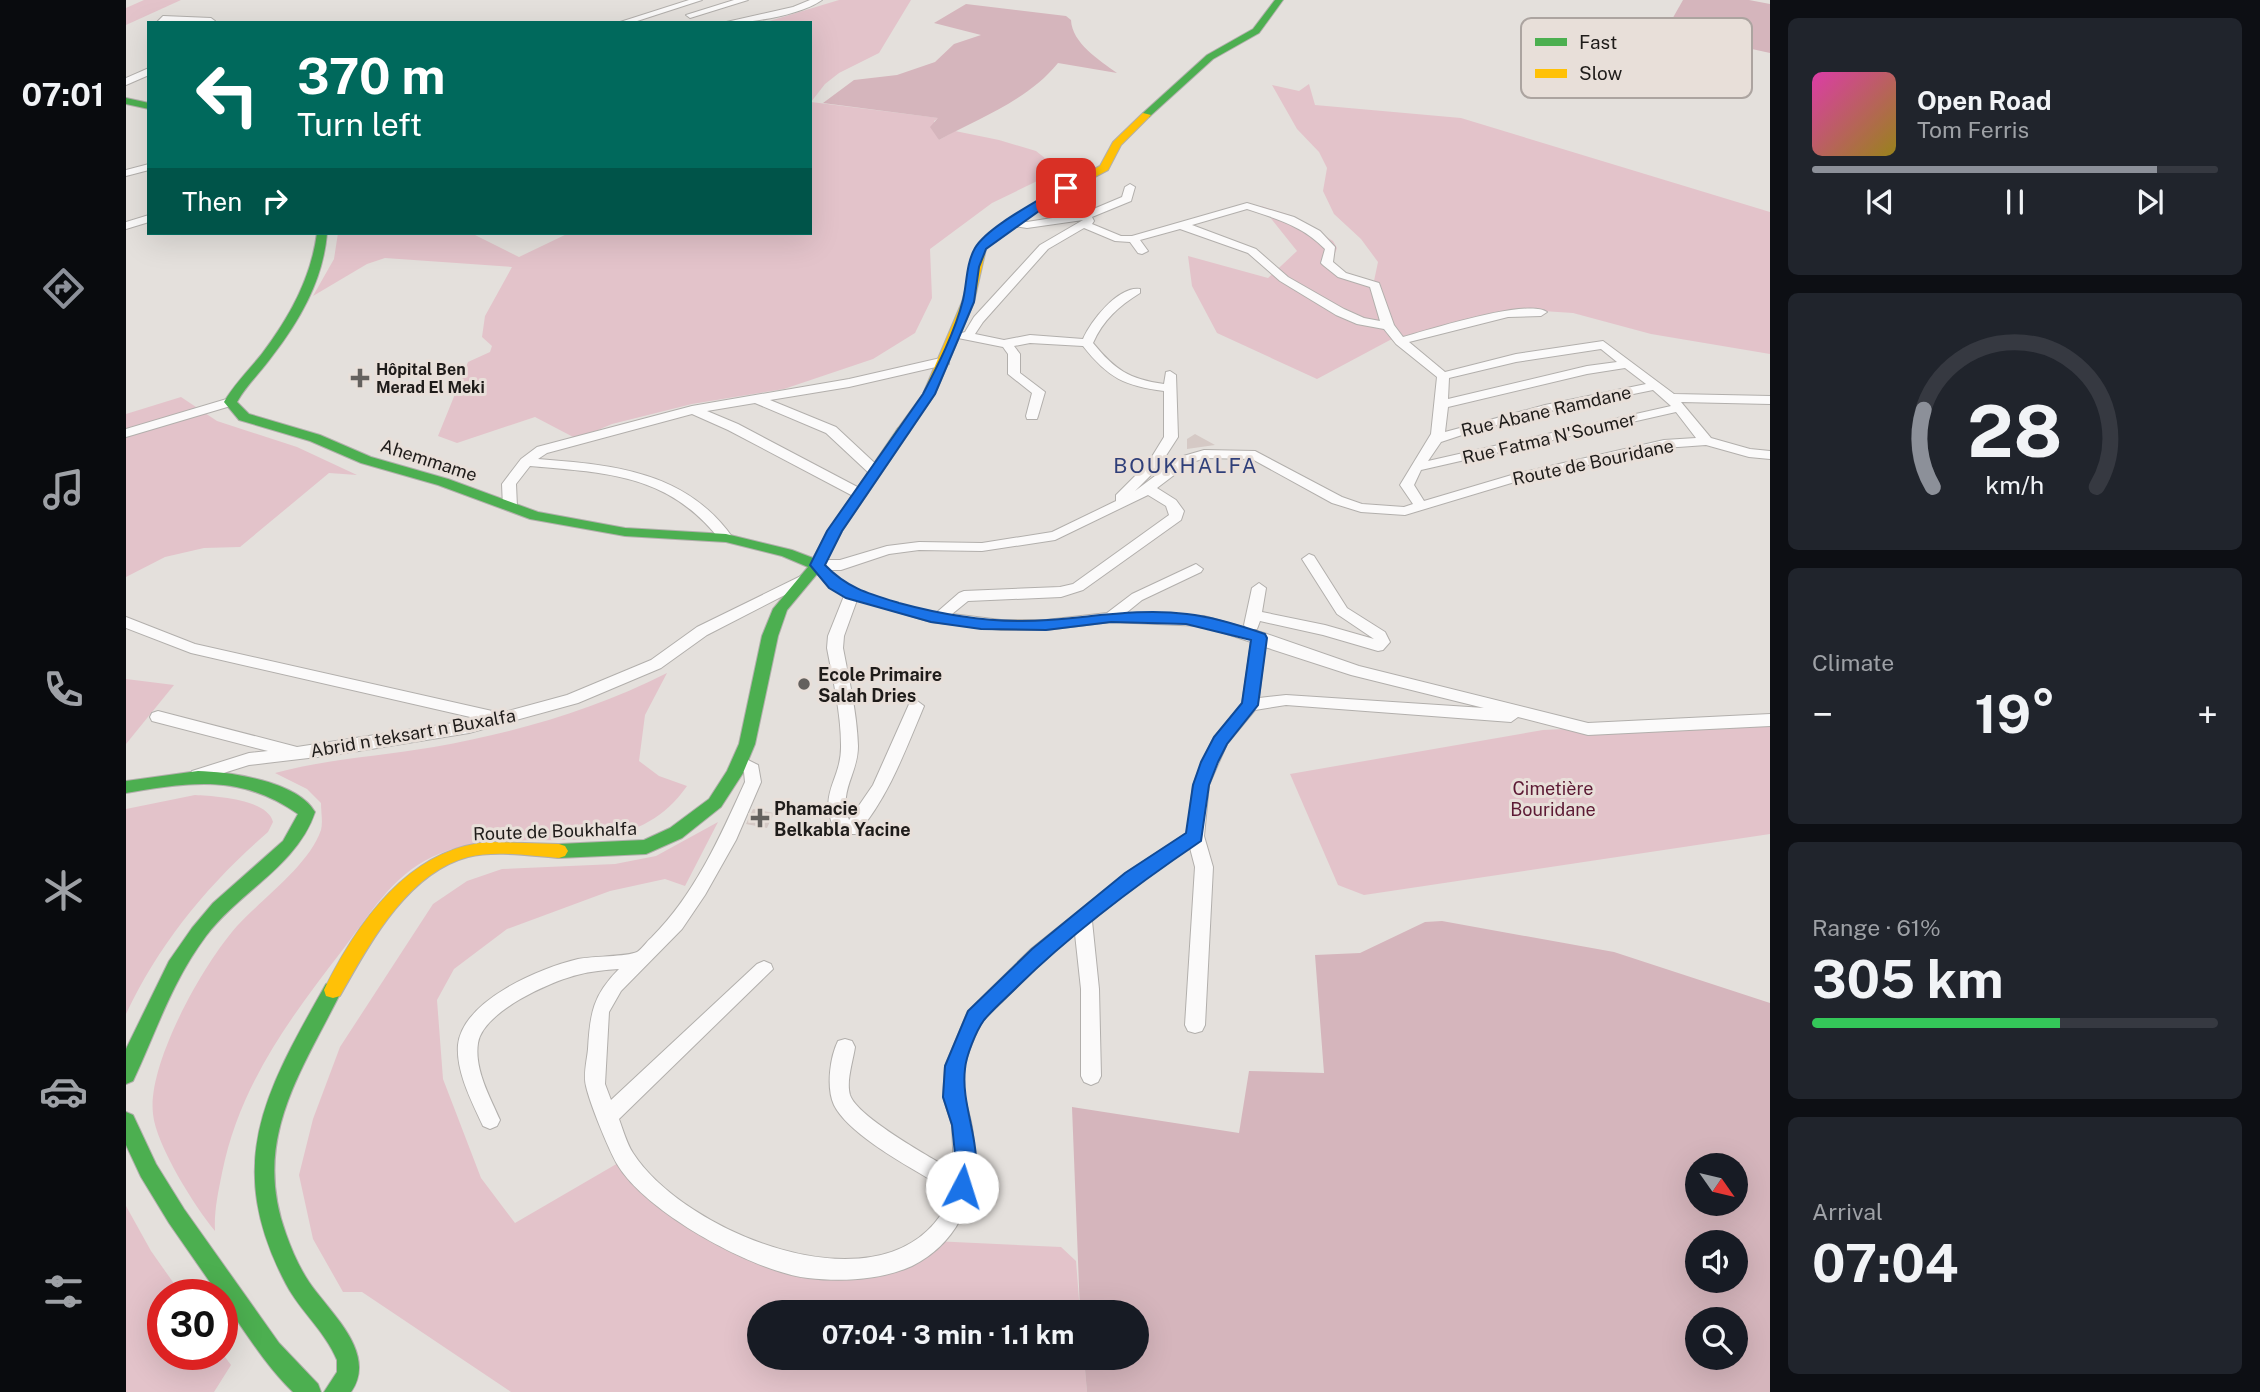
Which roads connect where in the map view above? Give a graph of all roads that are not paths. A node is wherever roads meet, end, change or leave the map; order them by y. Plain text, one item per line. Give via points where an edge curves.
1 (698, 0) edge
2 (744, 0) edge
3 (818, 0) edge
4 (1279, 0) edge
5 (690, 15) dead end
6 (162, 21) edge
7 (211, 21) dead end
8 (628, 21) edge
9 (737, 21) edge
10 (147, 72) edge
11 (126, 82) edge
12 (126, 102) edge
13 (147, 106) edge
14 (147, 168) edge
15 (126, 173) edge
16 (1130, 187) dead end
17 (147, 219) edge
18 (1086, 220) junction
19 (1013, 223) junction
20 (126, 226) edge
21 (1183, 226) junction
22 (322, 235) edge
23 (1133, 239) junction
24 (1142, 251) dead end
25 (1136, 291) dead end
26 (1541, 312) dead end
27 (1388, 326) junction
28 (962, 335) junction
29 (1400, 341) junction
30 (1087, 343) junction
31 (1007, 344) junction
32 (945, 361) junction
33 (1628, 364) junction
34 (1443, 376) junction
35 (1656, 386) junction
36 (755, 399) junction
37 (1770, 400) edge
38 (230, 402) junction
39 (1675, 403) junction
40 (1444, 404) junction
41 (692, 410) junction
42 (1032, 416) dead end
43 (126, 433) edge
44 (1437, 439) junction
45 (1706, 441) junction
46 (1769, 455) edge
47 (526, 462) junction
48 (1418, 467) junction
49 (875, 471) junction
50 (1147, 488) junction
51 (860, 494) junction
52 (1420, 505) junction
53 (510, 507) junction
54 (1112, 507) junction
55 (726, 538) junction
56 (1309, 559) dead end
57 (1196, 569) dead end
58 (813, 571) junction
59 (1259, 588) dead end
60 (852, 594) junction
61 (1254, 615) junction
62 (1111, 617) junction
63 (939, 618) junction
64 (126, 622) edge
65 (1255, 636) junction
66 (1250, 705) junction
67 (916, 706) dead end
68 (1535, 716) junction
69 (158, 717) dead end
70 (506, 719) junction
71 (1770, 720) edge
72 (300, 753) junction
73 (740, 762) junction
74 (198, 775) junction
75 (126, 787) edge
76 (1195, 836) junction
77 (1083, 921) junction
78 (640, 959) junction
79 (764, 969) dead end
80 (1195, 1025) dead end
81 (845, 1047) dead end
82 (126, 1075) edge
83 (1091, 1076) dead end
84 (607, 1117) junction
85 (490, 1120) dead end
86 (126, 1121) edge
87 (962, 1187) junction
88 (310, 1392) edge
89 (335, 1392) edge

1 - 8 street
2 - 5 street
3 - 9 street
4 - 19 main road, Route de Boukhalfa via 1256,31 1210,57 1134,126 1104,168
6 - 7 street
10 - 11 street
12 - 13 main road
14 - 15 street
16 - 18 street via 1128,199
17 - 20 street
18 - 19 street
18 - 23 street via 1124,241
18 - 28 street via 1044,247
19 - 28 main road, Route de Boukhalfa via 978,253
21 - 23 street
21 - 27 street via 1252,251 1284,279 1340,312
21 - 27 street via 1238,206 1290,219 1328,243 1327,263 1332,269 1375,285
22 - 38 main road via 320,254 296,308
23 - 24 street
25 - 30 street via 1105,312
26 - 29 street via 1508,313
27 - 29 street
28 - 31 street
28 - 32 main road, Route de Boukhalfa
29 - 34 street
30 - 31 street via 1030,339
30 - 54 street via 1110,373 1139,383 1170,382 1171,437 1153,465
31 - 42 street via 1014,354 1014,374 1040,392
32 - 36 street
32 - 49 main road, Route de Boukhalfa via 929,394
33 - 34 street via 1613,350 1597,344
33 - 35 street
33 - 40 street
34 - 40 street via 1440,391
35 - 39 street
35 - 44 street, Rue Abane Ramdane via 1476,425
36 - 41 street
36 - 49 street via 831,430
37 - 39 street, Rue Fatma N'Soumer
38 - 43 street
38 - 53 main road, Ahemmame via 244,417
39 - 45 street
39 - 48 street, Rue Fatma N'Soumer
40 - 44 street
41 - 47 street via 541,450
41 - 51 street
44 - 48 street
45 - 46 street, Route de Bouridane
45 - 52 street, Route de Bouridane via 1645,447
47 - 53 street via 509,484
47 - 55 street via 600,468 649,479 713,518
48 - 52 street via 1407,485
49 - 51 main road, Route de Boukhalfa
50 - 52 street, Route de Bouridane via 1185,460 1204,454 1255,455 1304,484 1361,508 1405,511
50 - 54 street
50 - 63 street via 1171,503 1176,517 1078,587 1061,592 964,596
51 - 58 main road, Route de Boukhalfa
53 - 55 main road, Ahemmame via 625,532
54 - 58 street via 1055,536 982,547 887,550
55 - 58 main road, Ahemmame via 787,553
56 - 61 street via 1342,611 1380,636 1382,642 1378,646
57 - 62 street via 1137,597
58 - 60 street
58 - 70 street, Abrid n teksart n Buxalfa via 627,678
58 - 73 main road, Route de Boukhalfa via 789,596 774,624
59 - 61 street
60 - 63 street
60 - 67 street via 835,648 849,756 836,787 834,807 843,829 851,830 866,813
61 - 65 street
62 - 63 street via 1046,625
62 - 65 street via 1186,619
64 - 70 street via 191,648
65 - 66 street
65 - 68 street via 1356,671
66 - 68 street via 1286,700
66 - 76 street via 1220,741 1210,762 1201,785
68 - 71 street via 1588,729
69 - 72 street
70 - 72 street, Abrid n teksart n Buxalfa
72 - 74 street, Abrid n teksart n Buxalfa via 249,759
73 - 78 street via 752,769 753,782 727,841 676,924
73 - 89 main road, Route de Boukhalfa via 727,788 703,814 646,847 587,852 495,849 444,859 403,890 352,957 290,1066 263,1142 265,1197 272,1225 295,1280 345,1352 349,1369
74 - 75 main road
74 - 82 main road via 234,777 282,792 307,812 305,826 198,934 165,983
76 - 77 street via 1132,878
76 - 80 street via 1204,867
77 - 83 street
77 - 87 street via 1038,954 975,1017 955,1066 953,1097 962,1125 966,1164
78 - 84 street via 614,986 600,1012 595,1084
78 - 85 street via 569,969 498,1002 477,1021 468,1041 471,1074
79 - 84 street
81 - 87 street via 840,1098 846,1109
84 - 87 street via 625,1159 653,1190 689,1218 749,1250 807,1268 874,1268 905,1258 946,1227
86 - 88 main road via 134,1146 188,1234 264,1341

